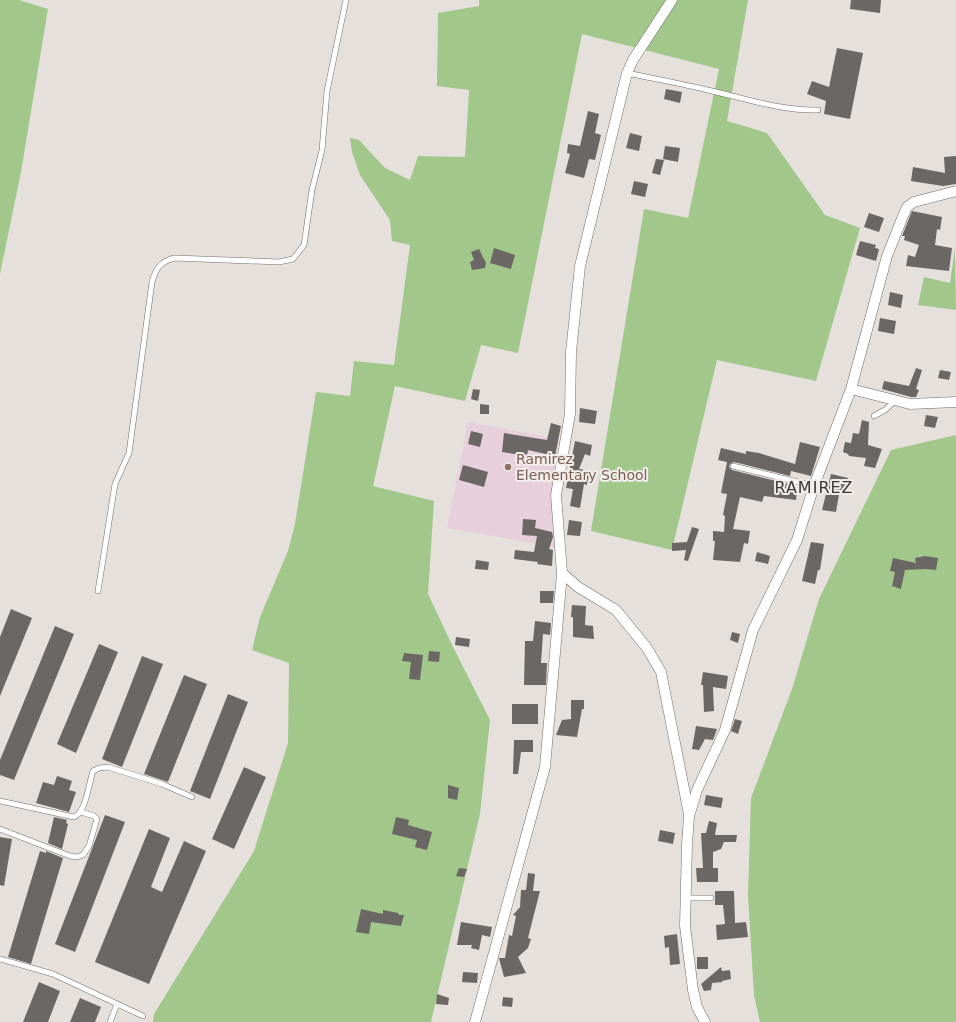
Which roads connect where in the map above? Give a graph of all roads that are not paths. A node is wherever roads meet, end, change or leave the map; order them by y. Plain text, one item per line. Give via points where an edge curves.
1 (346, 0) edge
2 (672, 0) edge
3 (627, 73) junction
4 (818, 110) dead end
5 (956, 191) edge
6 (851, 389) junction
7 (896, 400) junction
8 (956, 402) edge
9 (874, 416) dead end
10 (733, 466) dead end
11 (814, 486) junction
12 (562, 573) junction
13 (98, 591) dead end
14 (192, 798) dead end
15 (0, 801) edge
16 (81, 812) junction
17 (689, 816) junction
18 (0, 829) edge
19 (685, 898) junction
20 (711, 898) dead end
21 (0, 959) edge
22 (117, 1004) junction
23 (142, 1016) dead end
24 (110, 1022) edge
25 (475, 1022) edge
26 (705, 1022) edge

1 - 13 lane via 327,91 322,150 312,190 304,245 299,253 293,259 279,262 174,258 164,261 157,267 152,282 129,453 115,484
2 - 3 street
3 - 4 lane via 776,107
3 - 12 street via 580,266 571,352 570,414 556,495
5 - 6 street via 914,202 903,216 887,256
6 - 7 street
6 - 11 street
7 - 8 street via 910,404
7 - 9 lane
10 - 11 lane
11 - 17 street via 797,540 753,630 725,730 697,790
12 - 17 street via 578,587 616,610 647,648 662,672
12 - 25 street via 545,767
14 - 16 lane via 162,784 128,773 108,767 99,768 93,771
15 - 16 lane via 74,817
16 - 18 lane via 94,816 97,820 88,846 83,855 77,857
17 - 19 street
19 - 20 lane
19 - 26 street via 685,926 693,990 697,1007
21 - 22 lane via 53,974
22 - 23 lane
22 - 24 lane

